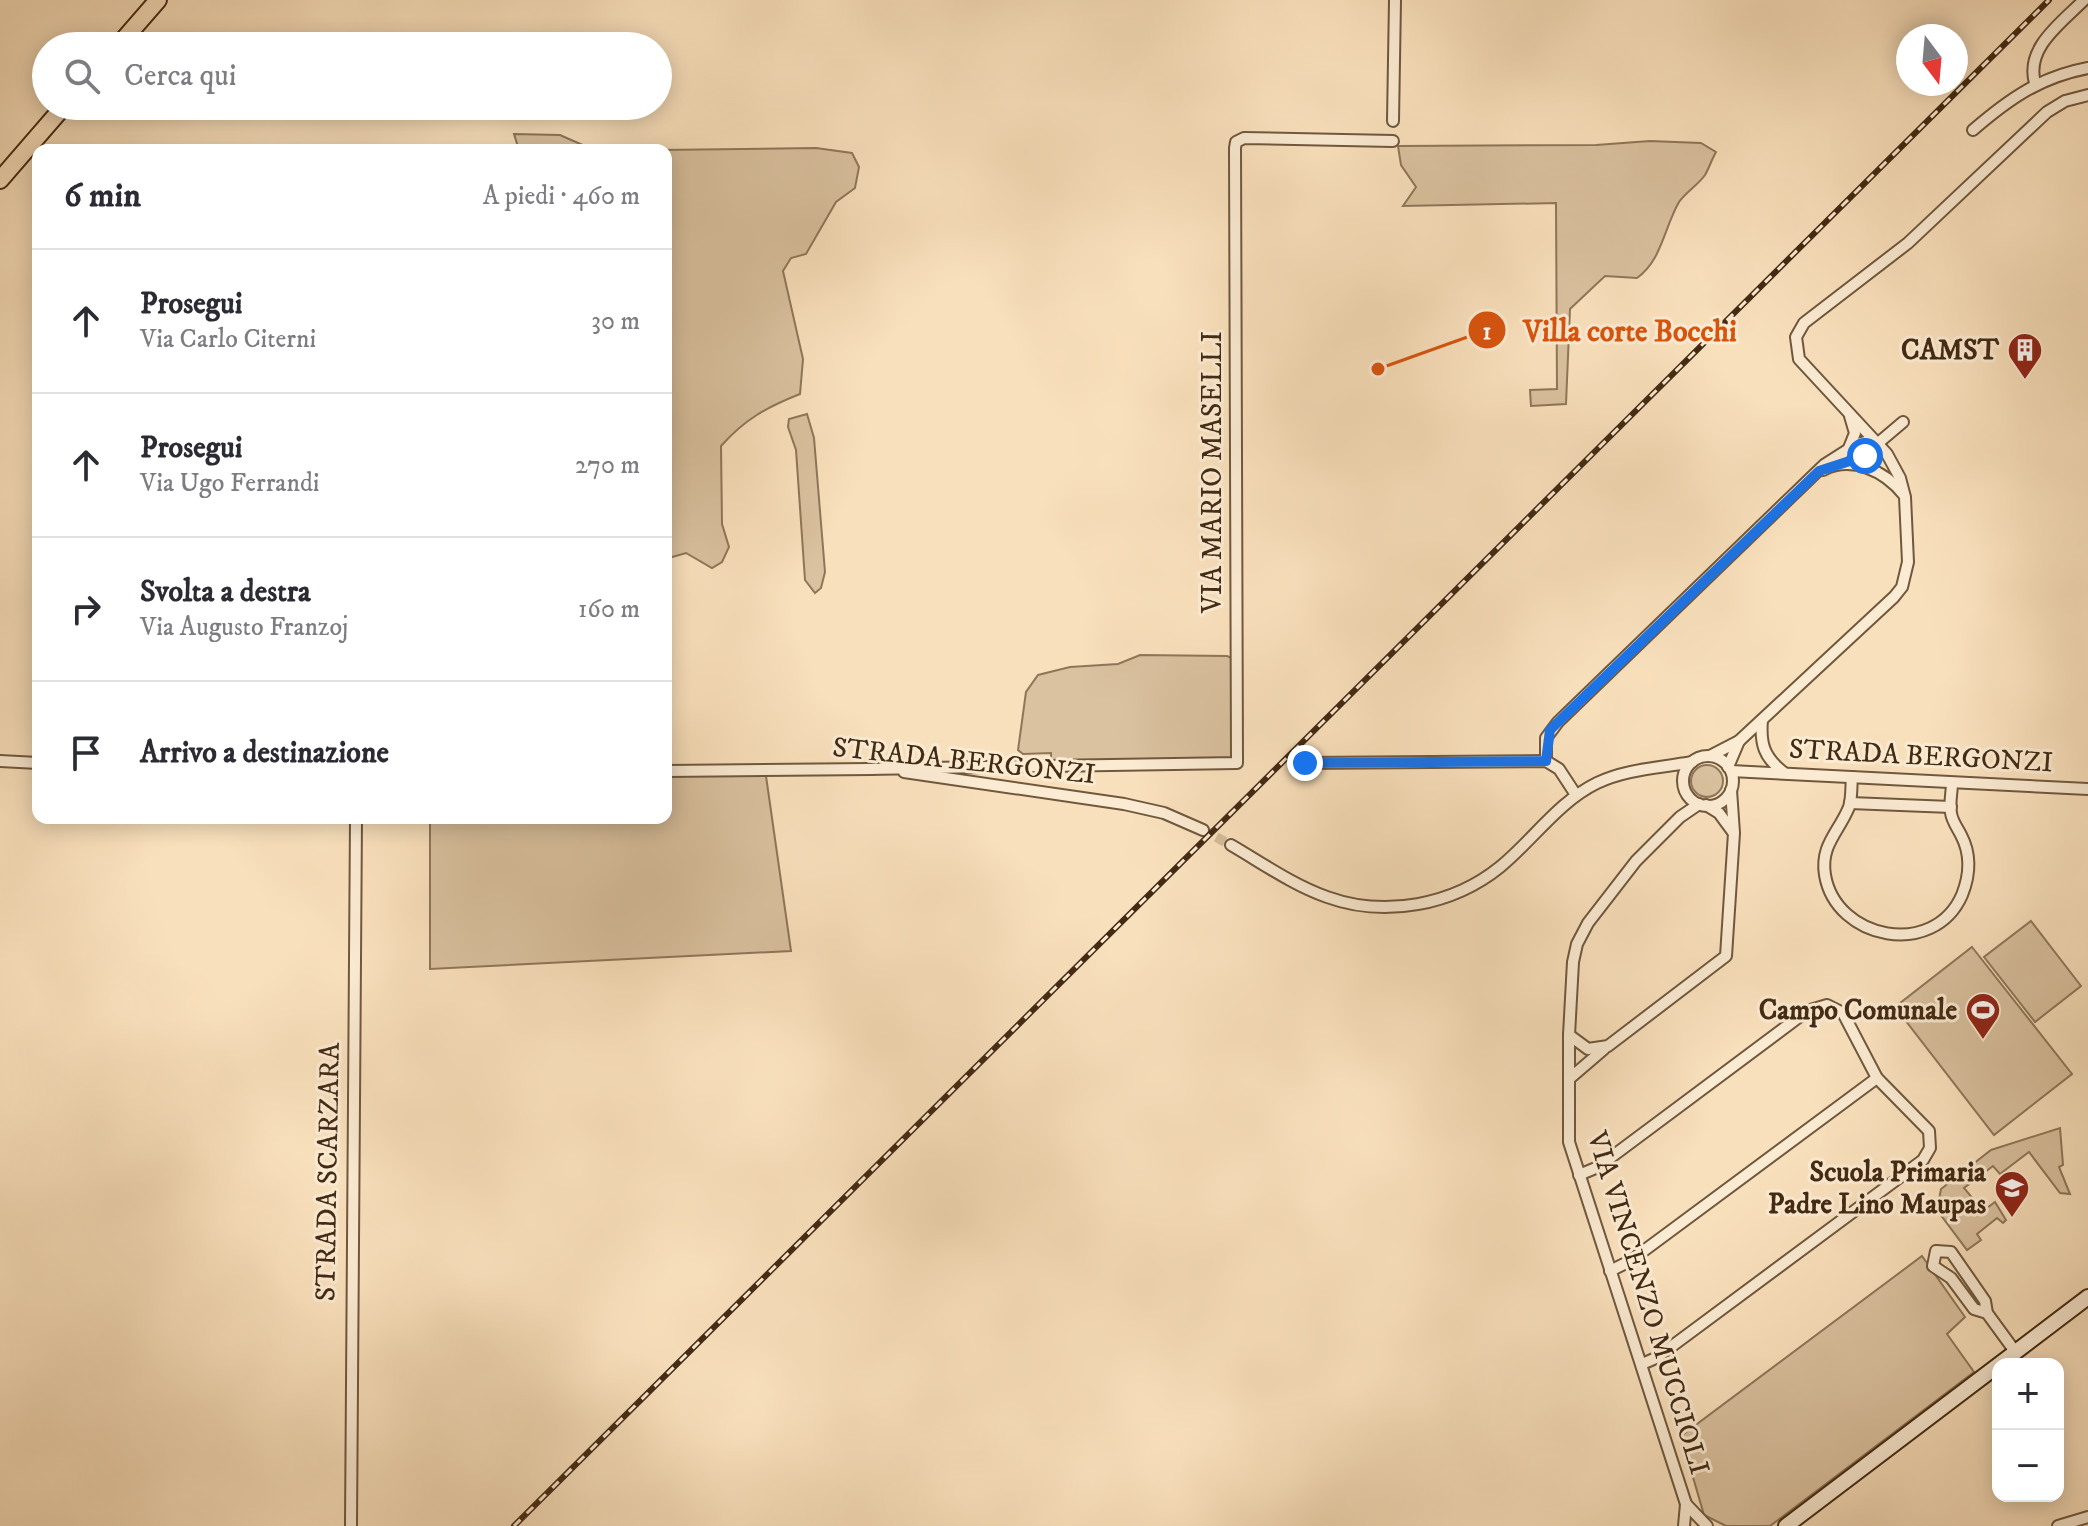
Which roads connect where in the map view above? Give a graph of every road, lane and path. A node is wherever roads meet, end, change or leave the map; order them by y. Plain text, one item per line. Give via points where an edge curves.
1 (158, 0) edge
2 (1395, 0) edge
3 (2084, 0) edge
4 (130, 32) edge
5 (2088, 68) edge
6 (2035, 83) junction
7 (2088, 95) edge
8 (52, 120) edge
9 (1393, 121) dead end
10 (1973, 130) dead end
11 (1393, 141) dead end
12 (0, 180) edge
13 (1850, 415) junction
14 (1903, 422) dead end
15 (1875, 442) junction
16 (1849, 448) junction
17 (1848, 463) junction
18 (1819, 471) junction
19 (1905, 497) junction
20 (1762, 720) junction
21 (1739, 741) junction
22 (1710, 756) junction
23 (0, 761) edge
24 (1546, 761) junction
25 (1692, 762) junction
26 (32, 763) edge
27 (1305, 763) dead end
28 (1040, 766) junction
29 (1660, 768) junction
30 (867, 769) junction
31 (1730, 769) junction
32 (672, 771) edge
33 (1751, 772) junction
34 (1785, 774) junction
35 (1852, 777) junction
36 (1952, 783) junction
37 (1684, 786) junction
38 (1731, 789) junction
39 (2088, 789) edge
40 (1031, 790) junction
41 (1576, 795) junction
42 (1850, 803) junction
43 (1702, 805) junction
44 (1951, 807) junction
45 (1680, 817) junction
46 (356, 824) edge
47 (1203, 830) tunnel mouth
48 (1734, 833) junction
49 (1231, 845) tunnel mouth
50 (1569, 1035) junction
51 (1608, 1046) junction
52 (1877, 1078) junction
53 (1569, 1079) junction
54 (1579, 1175) junction
55 (1610, 1271) junction
56 (2087, 1302) edge
57 (1987, 1313) junction
58 (2014, 1350) junction
59 (1642, 1364) junction
60 (1686, 1504) junction
61 (2088, 1517) edge
62 (351, 1526) edge
63 (1684, 1526) edge
64 (1707, 1526) edge
65 (1786, 1526) edge
66 (2058, 1526) edge

1 - 4 main road
2 - 9 street
3 - 6 street via 2032,60
5 - 6 street
6 - 10 street
7 - 13 street via 2047,112 1908,243 1804,323 1796,337 1799,359
8 - 12 main road
11 - 28 street, VIA MARIO MASELLI via 1236,142 1237,763
13 - 15 street
13 - 16 street via 1855,433
14 - 15 street
15 - 16 street
15 - 17 street via 1865,456
15 - 19 street via 1894,465
16 - 18 street
17 - 18 street
17 - 19 street via 1876,472
18 - 24 street via 1550,730
19 - 20 street via 1908,562 1902,587
20 - 21 street
20 - 34 street via 1763,751
21 - 22 street
21 - 31 street
22 - 25 street
22 - 31 street
23 - 26 street
24 - 27 street
24 - 41 street via 1562,772
25 - 29 street
25 - 37 street
28 - 30 street, VIA MARIO MASELLI
28 - 40 street
29 - 37 street
29 - 41 street via 1621,774
30 - 32 street, STRADA BERGONZI
30 - 40 street, STRADA BERGONZI
31 - 33 street, STRADA BERGONZI
31 - 38 street
33 - 34 street, STRADA BERGONZI
33 - 38 street, STRADA BERGONZI
34 - 35 street, STRADA BERGONZI
35 - 36 street, STRADA BERGONZI
35 - 42 street
36 - 39 street, STRADA BERGONZI
36 - 44 street
37 - 43 street
37 - 45 street
38 - 43 street via 1723,801
38 - 48 street
40 - 47 street, STRADA BERGONZI via 1145,808
41 - 49 street via 1499,867 1461,891 1422,903 1388,907 1337,900
42 - 44 street
42 - 44 street via 1827,845 1828,887 1856,924 1898,935 1943,920 1961,897 1969,858
43 - 45 street, VIA VINCENZO MUCCIOLI
43 - 48 street via 1719,813
45 - 50 street, VIA VINCENZO MUCCIOLI via 1602,903 1577,944
46 - 62 street, STRADA SCARZARA
48 - 51 street via 1726,956
50 - 51 street via 1588,1049
50 - 53 street, VIA VINCENZO MUCCIOLI
51 - 53 street
52 - 54 street via 1843,1013 1832,1006 1814,1007 1598,1167
52 - 55 street
52 - 59 street via 1927,1125 1927,1155
53 - 54 street, VIA VINCENZO MUCCIOLI via 1569,1142
54 - 55 street, VIA VINCENZO MUCCIOLI
55 - 59 street, VIA VINCENZO MUCCIOLI
56 - 58 street
57 - 57 street via 1985,1301 1951,1252 1936,1251 1933,1266 1951,1278 1974,1309
57 - 58 street
58 - 65 street
59 - 60 street, VIA VINCENZO MUCCIOLI
60 - 63 street
60 - 64 street
61 - 66 street

